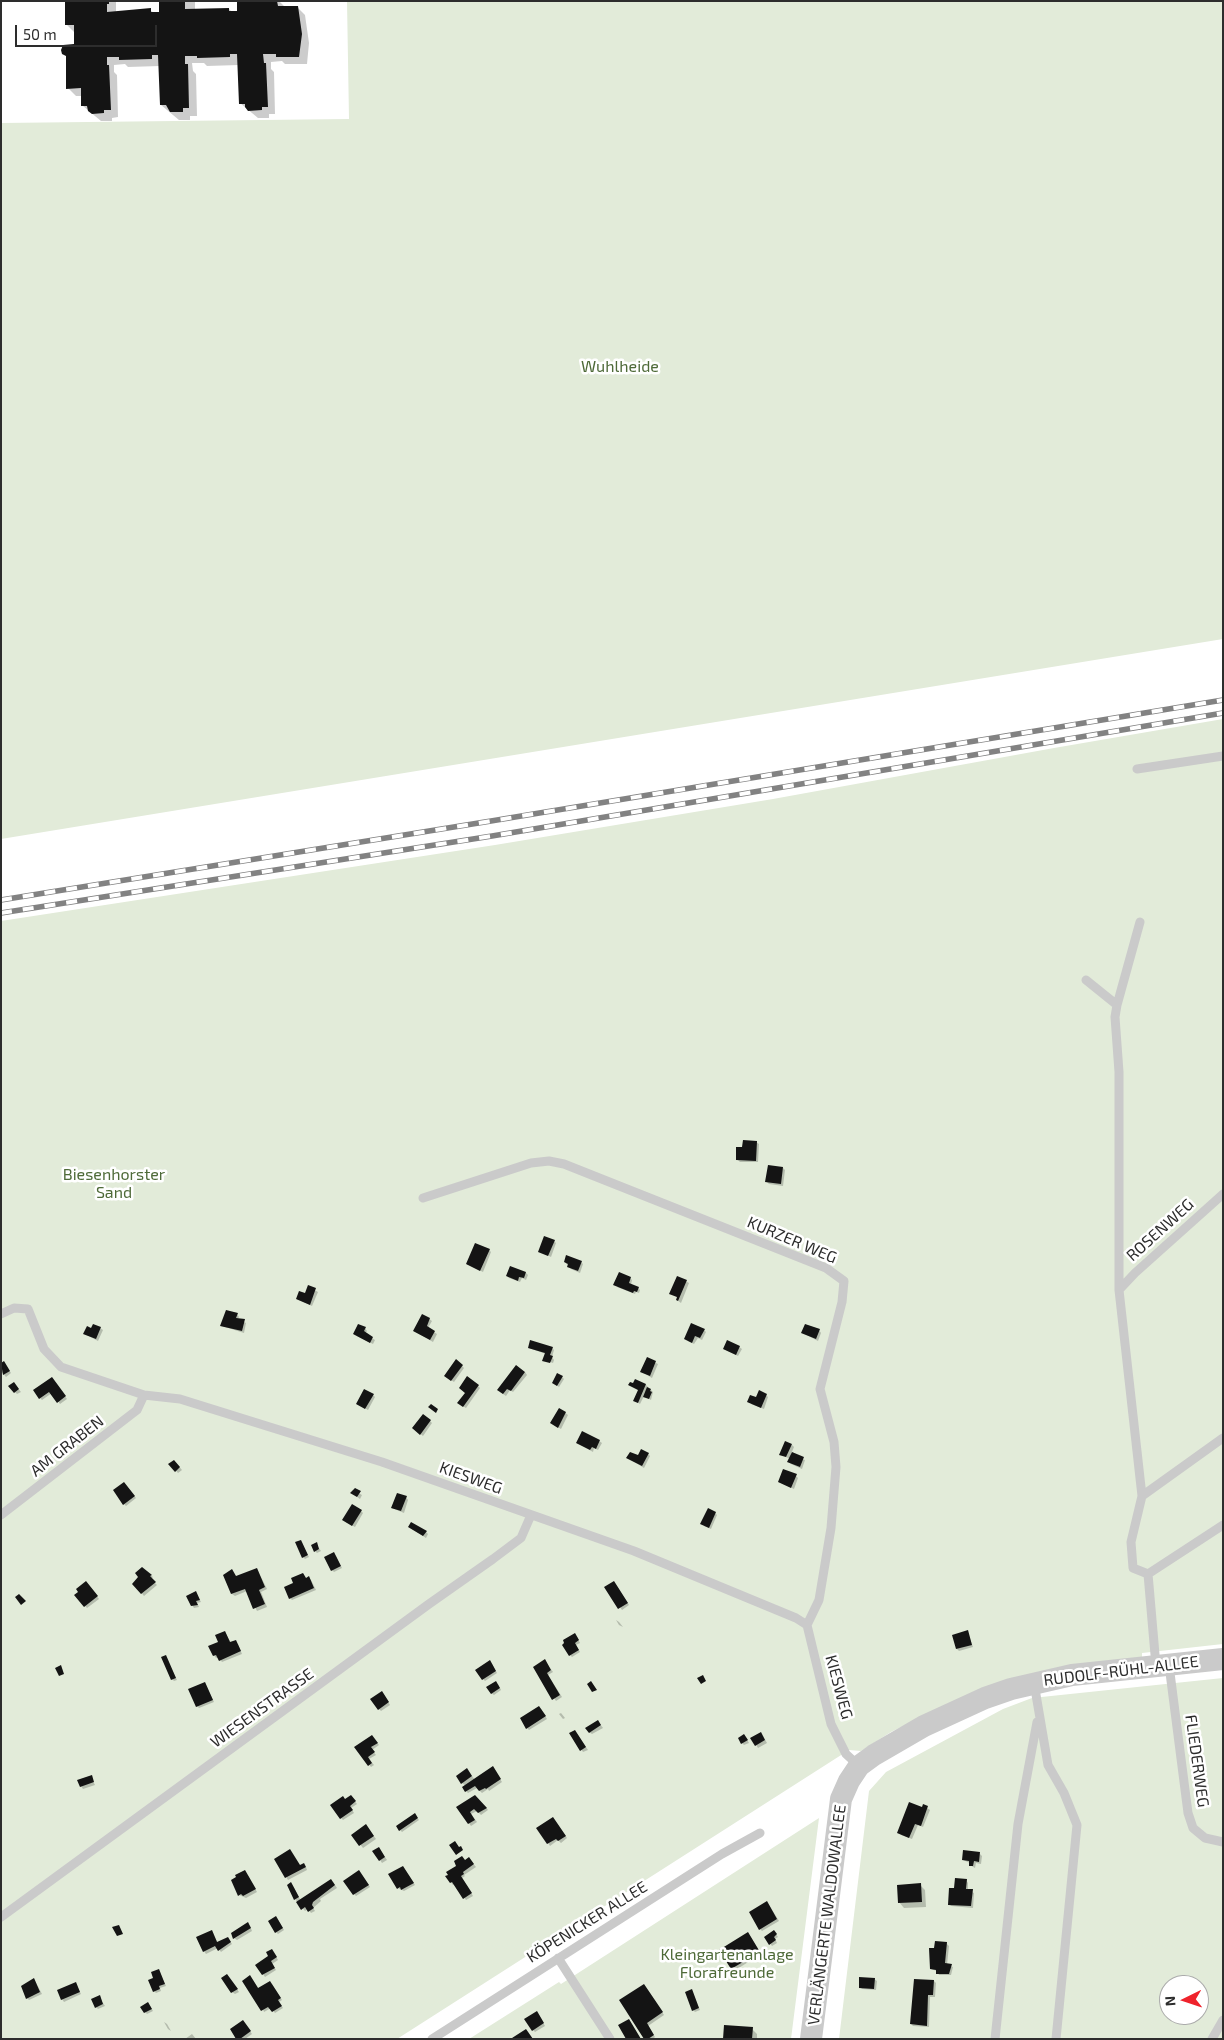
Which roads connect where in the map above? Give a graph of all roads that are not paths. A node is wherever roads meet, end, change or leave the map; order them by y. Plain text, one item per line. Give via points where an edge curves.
1 (1223, 756) edge
2 (1137, 769) dead end
3 (1140, 922) dead end
4 (1086, 980) dead end
5 (1117, 1005) junction
6 (1223, 1194) edge
7 (423, 1198) dead end
8 (1120, 1290) junction
9 (1, 1314) edge
10 (144, 1395) junction
11 (1223, 1438) edge
12 (1142, 1496) junction
13 (1, 1515) edge
14 (531, 1516) junction
15 (1223, 1525) edge
16 (1148, 1574) junction
17 (807, 1625) junction
18 (1223, 1659) edge
19 (1162, 1665) junction
20 (1034, 1683) junction
21 (1038, 1717) junction
22 (859, 1766) junction
23 (760, 1833) dead end
24 (1223, 1842) edge
25 (1, 1918) edge
26 (558, 1958) junction
27 (1223, 2020) edge
28 (432, 2039) edge
29 (610, 2039) edge
30 (812, 2039) edge
31 (995, 2039) edge
32 (1056, 2039) edge
33 (1212, 2039) edge

1 - 2 lane
3 - 5 lane
4 - 5 lane
5 - 8 lane
6 - 8 lane, ROSENWEG
7 - 17 lane, KURZER WEG via 549,1160 826,1268 844,1281 842,1302 820,1389 834,1442 836,1467 831,1528 819,1600
8 - 12 lane
9 - 10 lane, KIESWEG via 14,1308 28,1309 44,1349 61,1367
10 - 13 lane, AM GRABEN via 138,1410
10 - 14 lane, KIESWEG via 180,1399 345,1450
11 - 12 lane
12 - 16 lane via 1131,1542 1134,1568
14 - 17 lane, KIESWEG via 634,1551
14 - 25 lane, WIESENSTRASSE via 521,1538
15 - 16 lane
16 - 19 lane, FLIEDERWEG
17 - 22 lane, KIESWEG via 831,1724 846,1754
18 - 19 street, RUDOLF-RÜHL-ALLEE
19 - 20 street, RUDOLF-RÜHL-ALLEE via 1072,1675
19 - 24 lane, FLIEDERWEG via 1193,1828 1205,1838
20 - 21 lane
20 - 22 street, RUDOLF-RÜHL-ALLEE via 985,1698 949,1714
21 - 31 lane via 1018,1824
21 - 32 lane via 1048,1766 1064,1793 1077,1826
22 - 30 street, VERLÄNGERTE WALDOWALLEE via 841,1799
23 - 26 lane, KÖPENICKER ALLEE
26 - 28 lane, KÖPENICKER ALLEE
26 - 29 lane
27 - 33 lane

